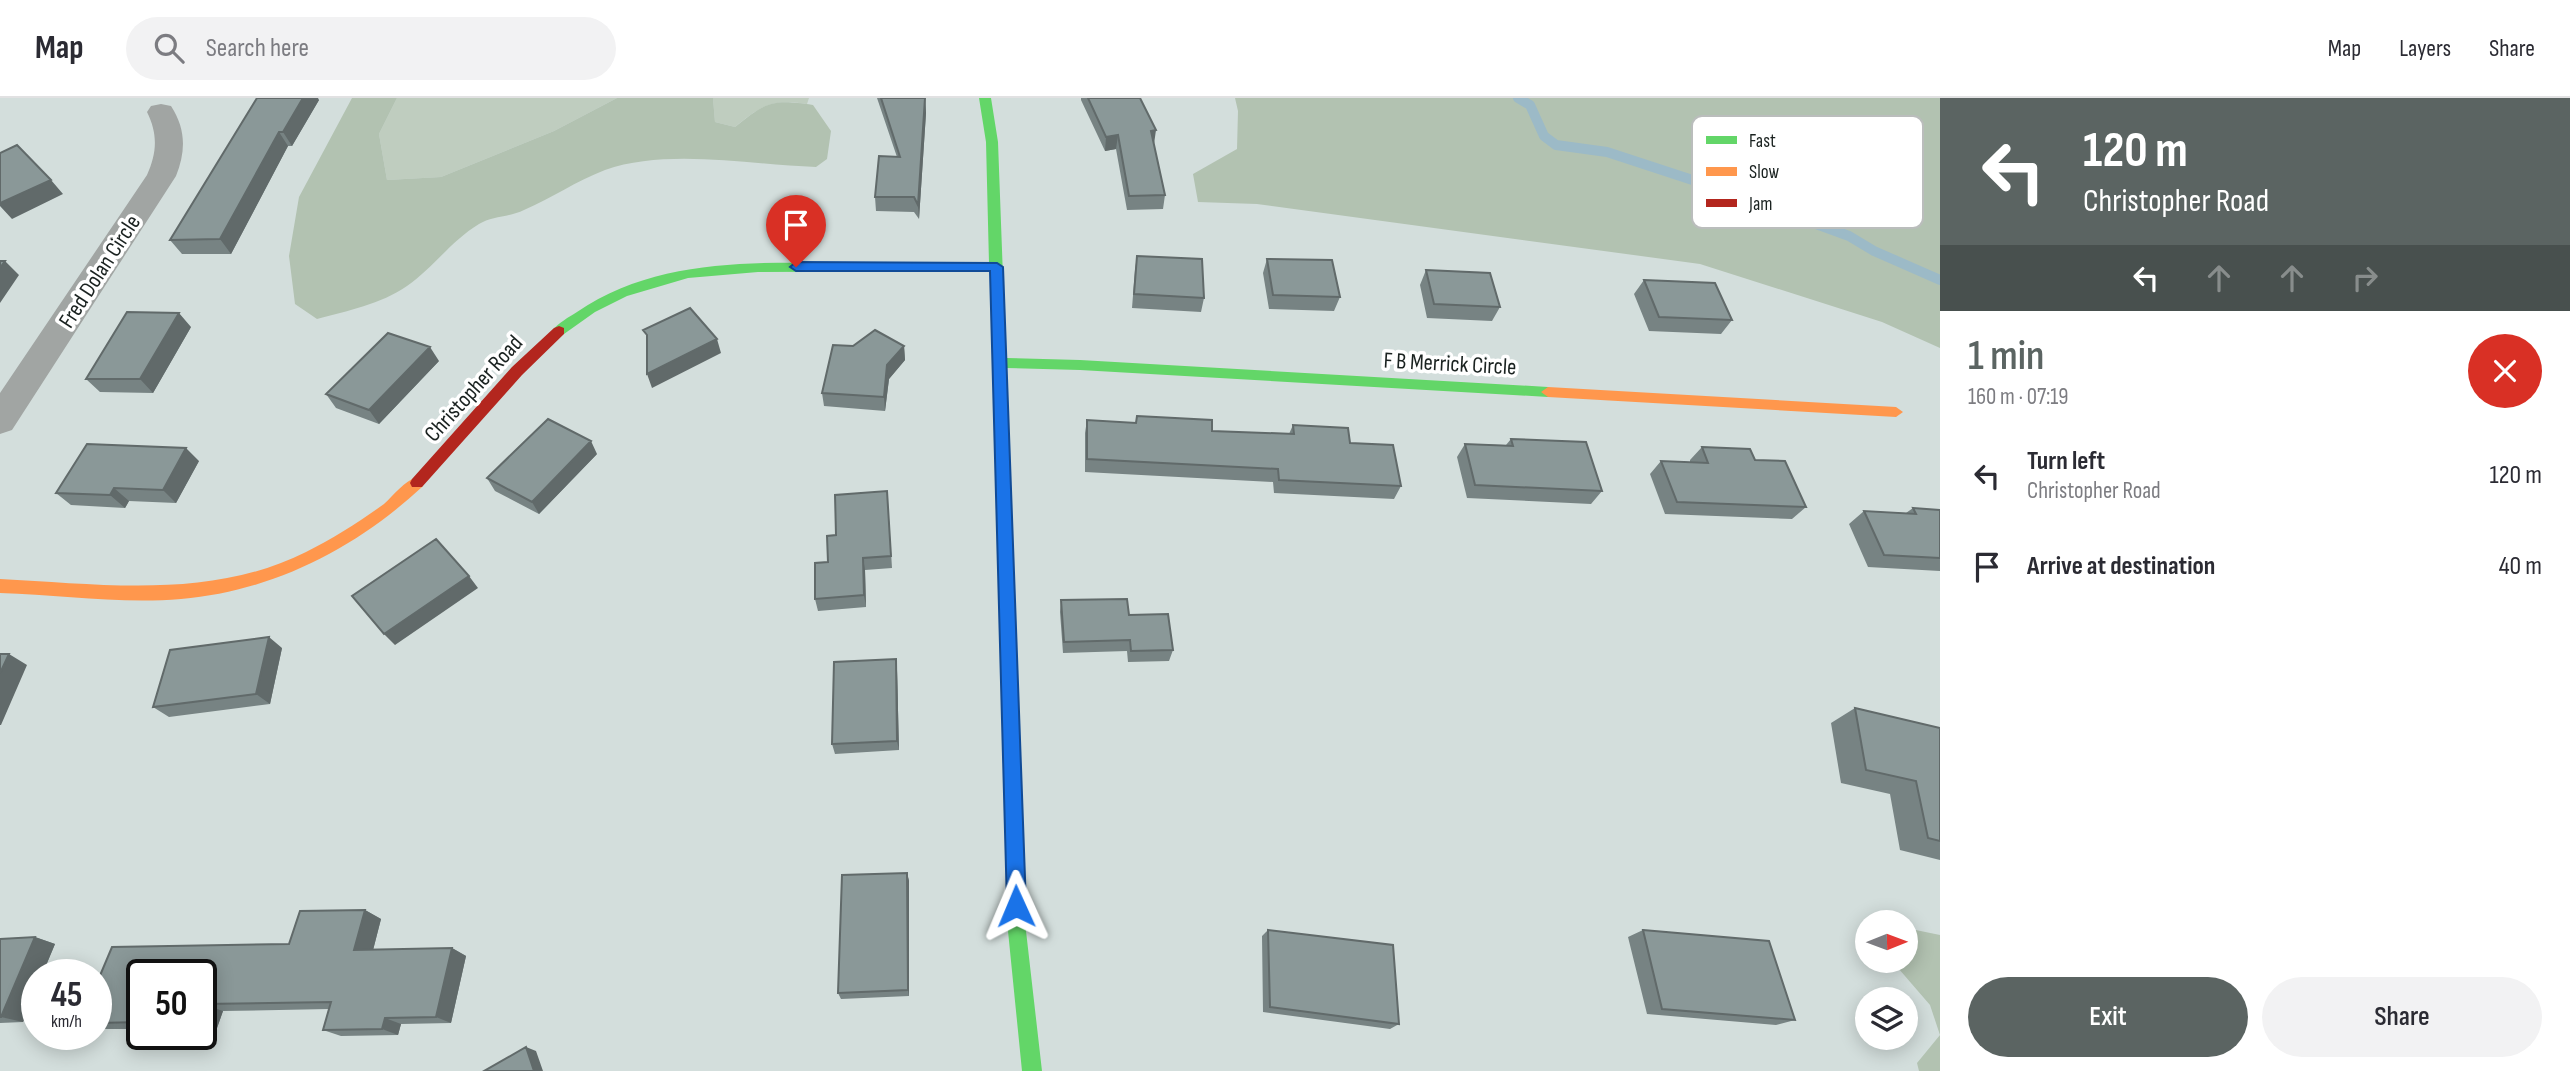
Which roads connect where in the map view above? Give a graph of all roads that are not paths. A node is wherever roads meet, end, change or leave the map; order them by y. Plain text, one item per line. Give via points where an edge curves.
1 (985, 98) edge
2 (161, 112) dead end
3 (997, 267) junction
4 (1000, 363) junction
5 (1896, 412) dead end
6 (0, 421) edge
7 (0, 586) edge
8 (1032, 1071) edge

1 - 3 street via 992,142
2 - 6 street, Fred Dolan Circle via 171,148 160,176
3 - 4 street
3 - 7 street, Christopher Road via 745,267 647,281 600,301 559,331 393,505 323,551 239,582 179,592
4 - 5 street, F B Merrick Circle
4 - 8 street via 1017,931

